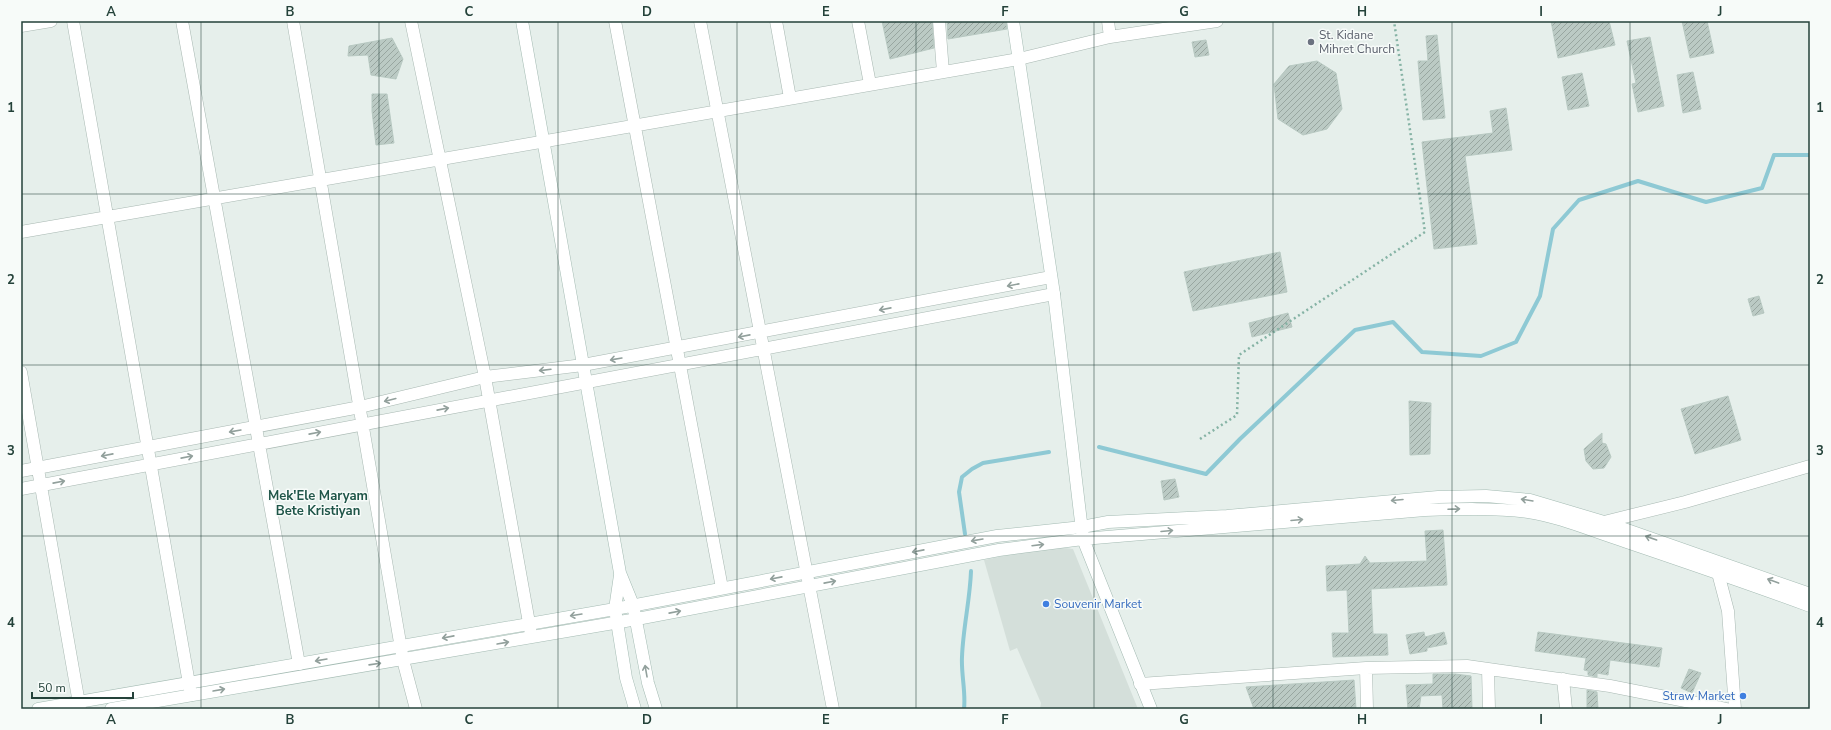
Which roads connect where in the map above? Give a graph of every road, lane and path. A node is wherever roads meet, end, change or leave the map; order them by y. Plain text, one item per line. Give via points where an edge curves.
1 (51, 21) edge
2 (73, 21) edge
3 (182, 21) edge
4 (293, 21) edge
5 (411, 21) edge
6 (522, 21) edge
7 (615, 21) edge
8 (700, 21) edge
9 (776, 21) edge
10 (858, 21) edge
11 (938, 21) edge
12 (1013, 21) edge
13 (1108, 21) edge
14 (1217, 21) edge
15 (1394, 21) edge
16 (21, 26) edge
17 (1110, 37) junction
18 (1019, 59) junction
19 (943, 72) junction
20 (870, 84) junction
21 (790, 98) junction
22 (718, 110) junction
23 (634, 125) junction
24 (544, 140) junction
25 (439, 159) junction
26 (320, 180) junction
27 (214, 198) junction
28 (107, 217) junction
29 (21, 232) edge
30 (1051, 277) junction
31 (1054, 294) junction
32 (761, 332) junction
33 (676, 348) junction
34 (764, 349) junction
35 (583, 365) junction
36 (679, 365) junction
37 (21, 372) edge
38 (485, 377) junction
39 (586, 383) junction
40 (489, 400) junction
41 (360, 407) junction
42 (363, 424) junction
43 (256, 427) junction
44 (1200, 439) dead end
45 (259, 444) junction
46 (148, 447) junction
47 (150, 464) junction
48 (1810, 466) edge
49 (38, 468) junction
50 (21, 471) edge
51 (41, 485) junction
52 (21, 489) edge
53 (1367, 509) junction
54 (1604, 522) junction
55 (1083, 533) junction
56 (1719, 567) junction
57 (807, 572) junction
58 (620, 574) junction
59 (810, 586) junction
60 (722, 588) junction
61 (1810, 594) edge
62 (633, 605) junction
63 (1810, 606) edge
64 (615, 608) junction
65 (637, 619) junction
66 (528, 622) junction
67 (617, 622) junction
68 (531, 638) junction
69 (401, 646) junction
70 (403, 660) junction
71 (299, 664) junction
72 (1366, 668) junction
73 (1488, 669) junction
74 (1563, 679) junction
75 (1140, 684) junction
76 (190, 690) junction
77 (80, 705) edge
78 (38, 709) edge
79 (111, 709) edge
80 (416, 709) edge
81 (635, 709) edge
82 (656, 709) edge
83 (833, 709) edge
84 (1152, 709) edge
85 (1367, 709) edge
86 (1489, 709) edge
87 (1566, 709) edge
88 (1726, 709) edge
89 (1735, 709) edge

1 - 16 street
2 - 28 street
3 - 27 street
4 - 26 street
5 - 25 street
6 - 24 street
7 - 23 street
8 - 22 street
9 - 21 street
10 - 20 street
11 - 19 street
12 - 18 street
13 - 17 street
14 - 17 street
15 - 44 path via 1425,232 1239,354 1237,415
17 - 18 street
18 - 19 street
18 - 30 street
19 - 20 street
20 - 21 street
21 - 22 street
22 - 23 street
22 - 32 street
23 - 24 street
23 - 33 street
24 - 25 street
24 - 35 street
25 - 26 street
25 - 38 street
26 - 27 street
26 - 41 street
27 - 28 street
27 - 43 street
28 - 29 street
28 - 46 street
30 - 31 street
30 -> 32 street
31 - 34 street
31 - 55 street
32 -> 33 street
32 - 34 street
33 -> 35 street
33 - 36 street
34 - 36 street
34 - 57 street
35 -> 38 street
35 - 39 street
36 - 39 street
36 - 60 street
37 - 49 street
38 - 40 street
38 -> 41 street
39 - 40 street
39 - 58 street
42 -> 40 street
40 - 66 street
41 - 42 street
41 - 43 street
45 -> 42 street
42 - 69 street
43 - 45 street
43 -> 46 street
47 -> 45 street
45 - 71 street
46 - 47 street
46 -> 49 street
51 -> 47 street
47 - 76 street
48 - 54 street
49 - 50 street
49 - 51 street
51 - 52 street
51 - 77 street
54 -> 53 street via 1530,500 1506,498 1438,497
53 - 55 street via 1108,522
53 -> 56 street via 1463,508 1529,513 1559,519
56 -> 54 street
55 -> 57 street via 997,536
59 -> 55 street
55 - 75 street
61 -> 56 street
56 - 63 street
56 - 89 street via 1728,611
57 - 59 street
57 -> 60 street
58 - 62 street
58 - 64 street
65 -> 59 street
59 - 83 street
60 - 62 street
62 - 64 street
62 - 65 street
64 -> 66 street
64 - 67 street
65 - 67 street
82 -> 65 street via 648,683
66 - 68 street
66 -> 69 street
67 - 68 street
67 - 81 street via 626,678
70 -> 68 street
69 - 70 street
69 -> 71 street
76 -> 70 street
70 - 80 street
71 - 76 street
72 - 73 street via 1466,666
72 - 75 street
72 - 85 street
73 - 74 street
73 - 86 street
74 - 87 street
74 - 88 street
75 - 84 street
76 - 77 street
76 - 79 street
77 - 78 street

